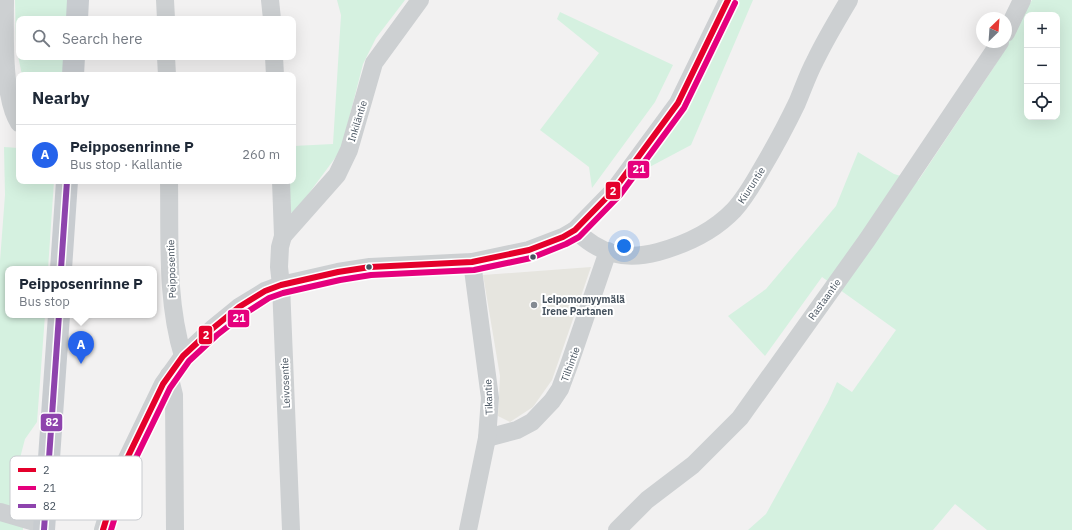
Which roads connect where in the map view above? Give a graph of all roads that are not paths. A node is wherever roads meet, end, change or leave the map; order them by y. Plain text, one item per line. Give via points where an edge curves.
1 (6, 0) edge
2 (78, 0) edge
3 (166, 0) edge
4 (270, 0) edge
5 (420, 0) edge
6 (728, 0) edge
7 (849, 0) edge
8 (1022, 0) edge
9 (77, 16) edge
10 (166, 16) edge
11 (272, 16) edge
12 (1012, 20) edge
13 (996, 48) edge
14 (74, 60) edge
15 (166, 60) edge
16 (274, 60) edge
17 (73, 72) edge
18 (167, 72) edge
19 (275, 72) edge
20 (16, 115) edge
21 (67, 184) edge
22 (169, 184) edge
23 (281, 184) edge
24 (575, 230) junction
25 (283, 236) junction
26 (608, 252) junction
27 (472, 262) junction
28 (61, 266) edge
29 (282, 285) junction
30 (59, 318) edge
31 (183, 356) junction
32 (169, 375) junction
33 (487, 438) junction
34 (50, 456) edge
35 (128, 456) edge
36 (0, 512) edge
37 (10, 515) edge
38 (24, 520) edge
39 (106, 520) edge
40 (45, 527) edge
41 (103, 530) edge
42 (175, 530) edge
43 (291, 530) edge
44 (468, 530) edge
45 (617, 530) edge

1 - 20 street via 7,75
2 - 9 main road
3 - 10 street
4 - 11 street
5 - 25 street, Inkiläntie via 374,63 349,150 337,175
6 - 24 street via 678,103 614,190
7 - 26 street, Kiuruntie via 814,61 797,103 775,145 748,193 734,210 701,236 680,246 640,256
8 - 12 street
13 - 45 street, Rastaantie via 867,240 740,418 693,465 647,500
14 - 17 main road
15 - 18 street
16 - 19 street
21 - 28 main road
22 - 31 street, Peipposentie via 171,298
23 - 25 street, Leivosentie
24 - 26 street, Kiuruntie via 588,243
24 - 27 street via 529,250
25 - 29 street, Leivosentie via 279,256
26 - 33 street, Tilhintie via 560,389 532,422 517,430
27 - 29 street via 370,267
27 - 33 street, Tikantie via 490,398
29 - 31 street via 265,291 239,307
29 - 43 street, Leivosentie
30 - 34 main road
31 - 32 street
32 - 35 street
32 - 42 street via 174,395
33 - 44 street, Tikantie
36 - 37 street
38 - 40 street
39 - 41 street

